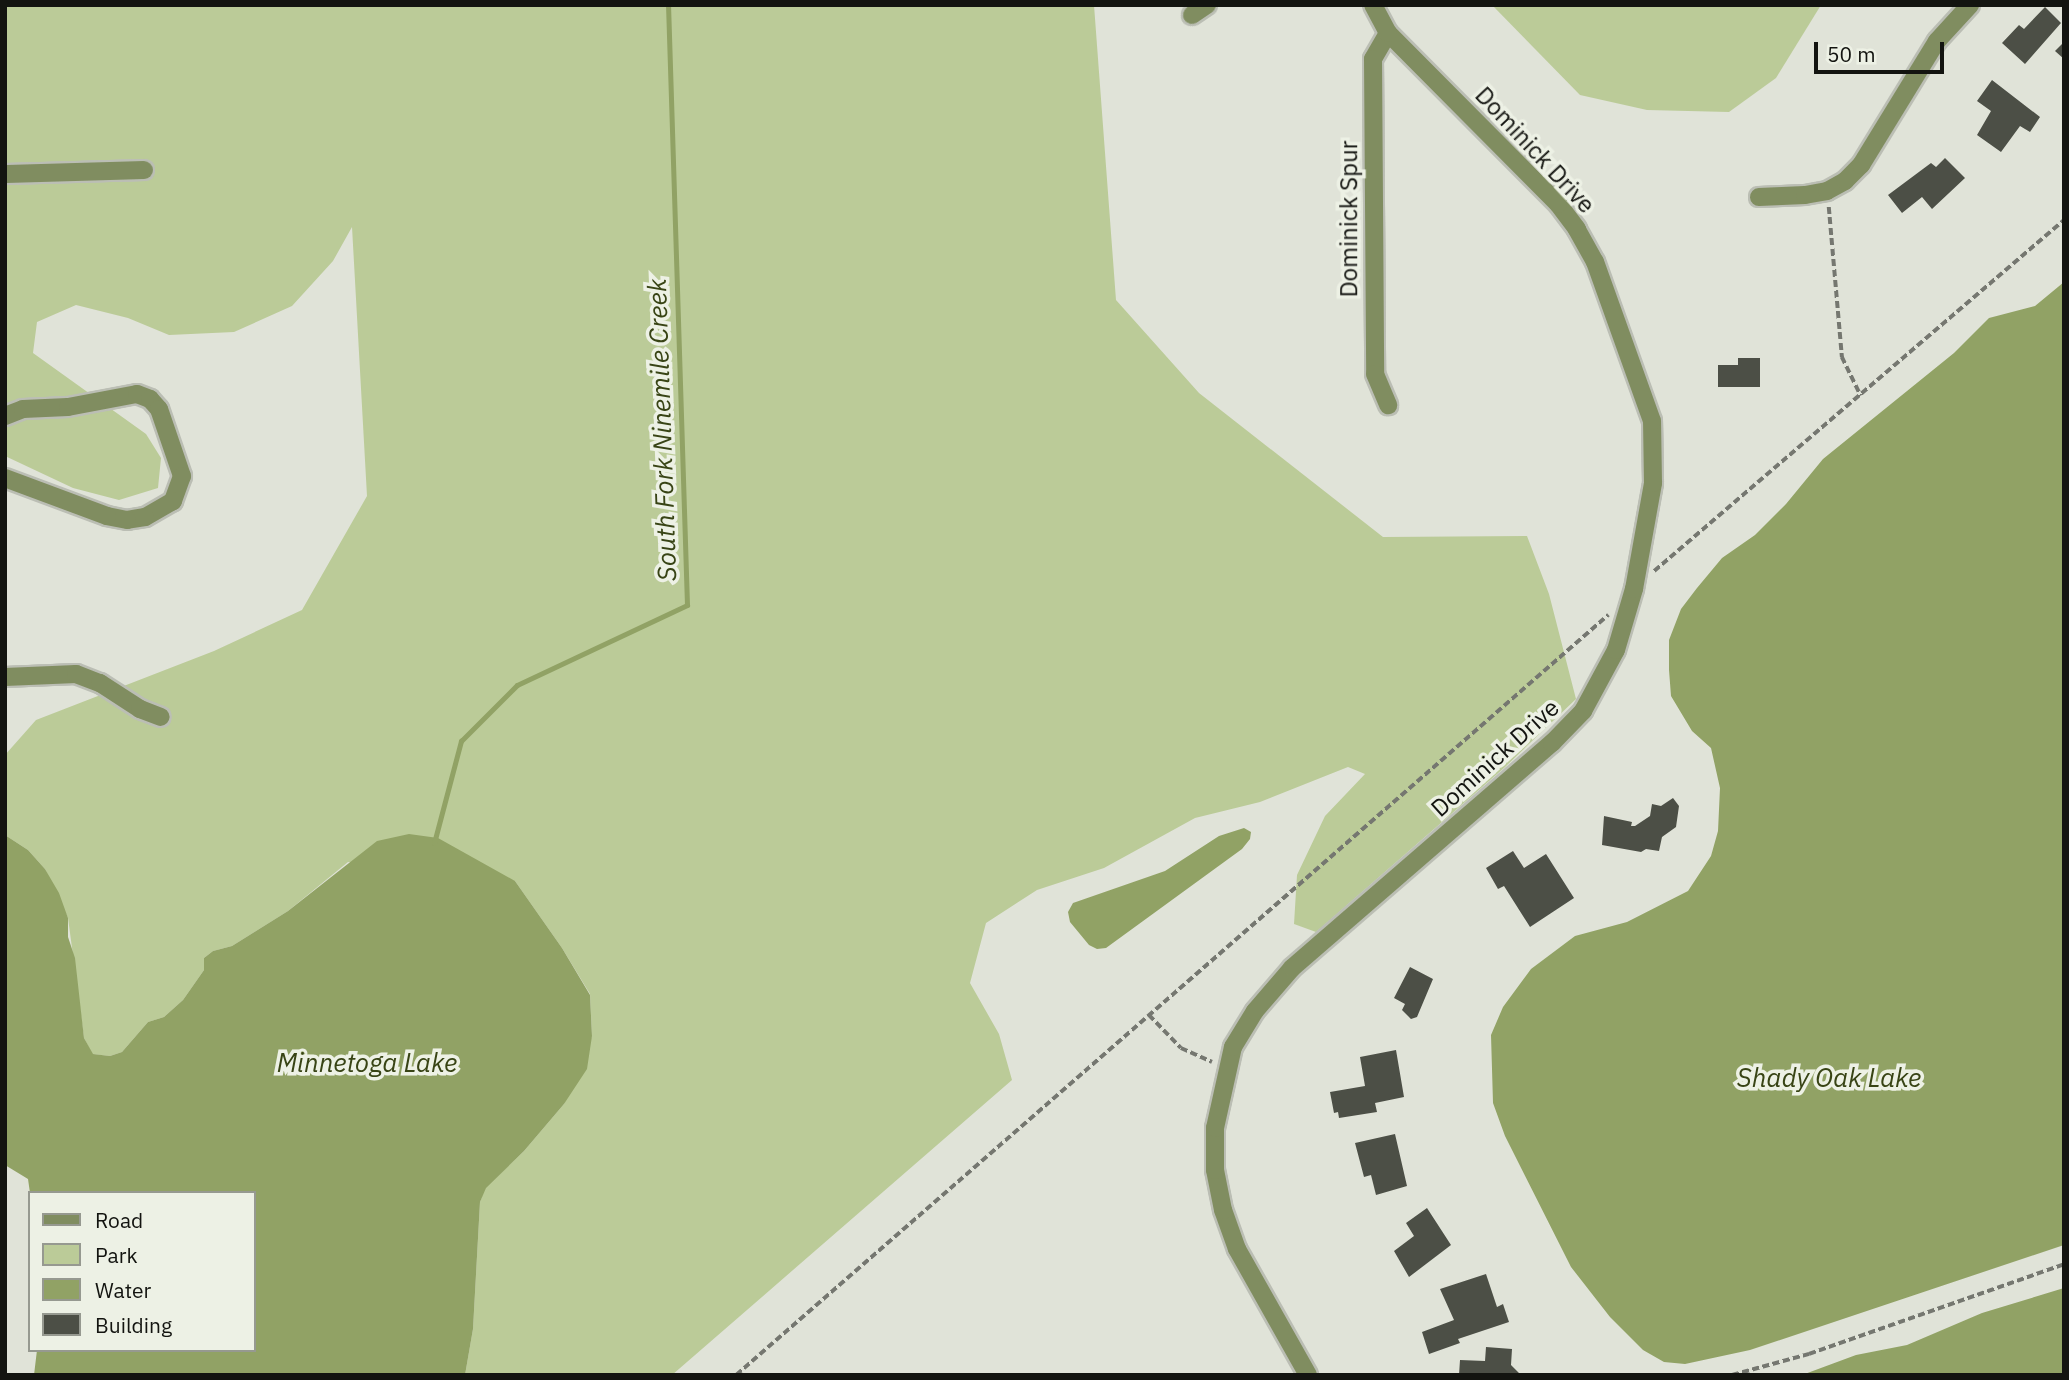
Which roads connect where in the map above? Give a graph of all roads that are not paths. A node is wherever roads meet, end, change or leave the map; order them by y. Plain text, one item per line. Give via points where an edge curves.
1 (1373, 5) edge
2 (1970, 5) edge
3 (1388, 33) junction
4 (144, 170) dead end
5 (5, 174) edge
6 (1759, 197) dead end
7 (1388, 405) dead end
8 (5, 415) edge
9 (5, 478) edge
10 (5, 677) edge
11 (161, 717) dead end
12 (1308, 1375) edge

1 - 3 street, Dominick Drive
2 - 6 street via 1937,41 1861,165 1845,181 1827,191
3 - 7 street, Dominick Spur via 1373,59 1375,374
3 - 12 street, Dominick Drive via 1558,204 1577,229 1595,262 1652,421 1653,483 1634,589 1612,660 1583,711 1292,968 1233,1047 1215,1128 1215,1170 1223,1210 1237,1249
4 - 5 street
8 - 9 street via 138,394 159,409 183,476 173,501 145,517 127,520
10 - 11 street via 76,674

